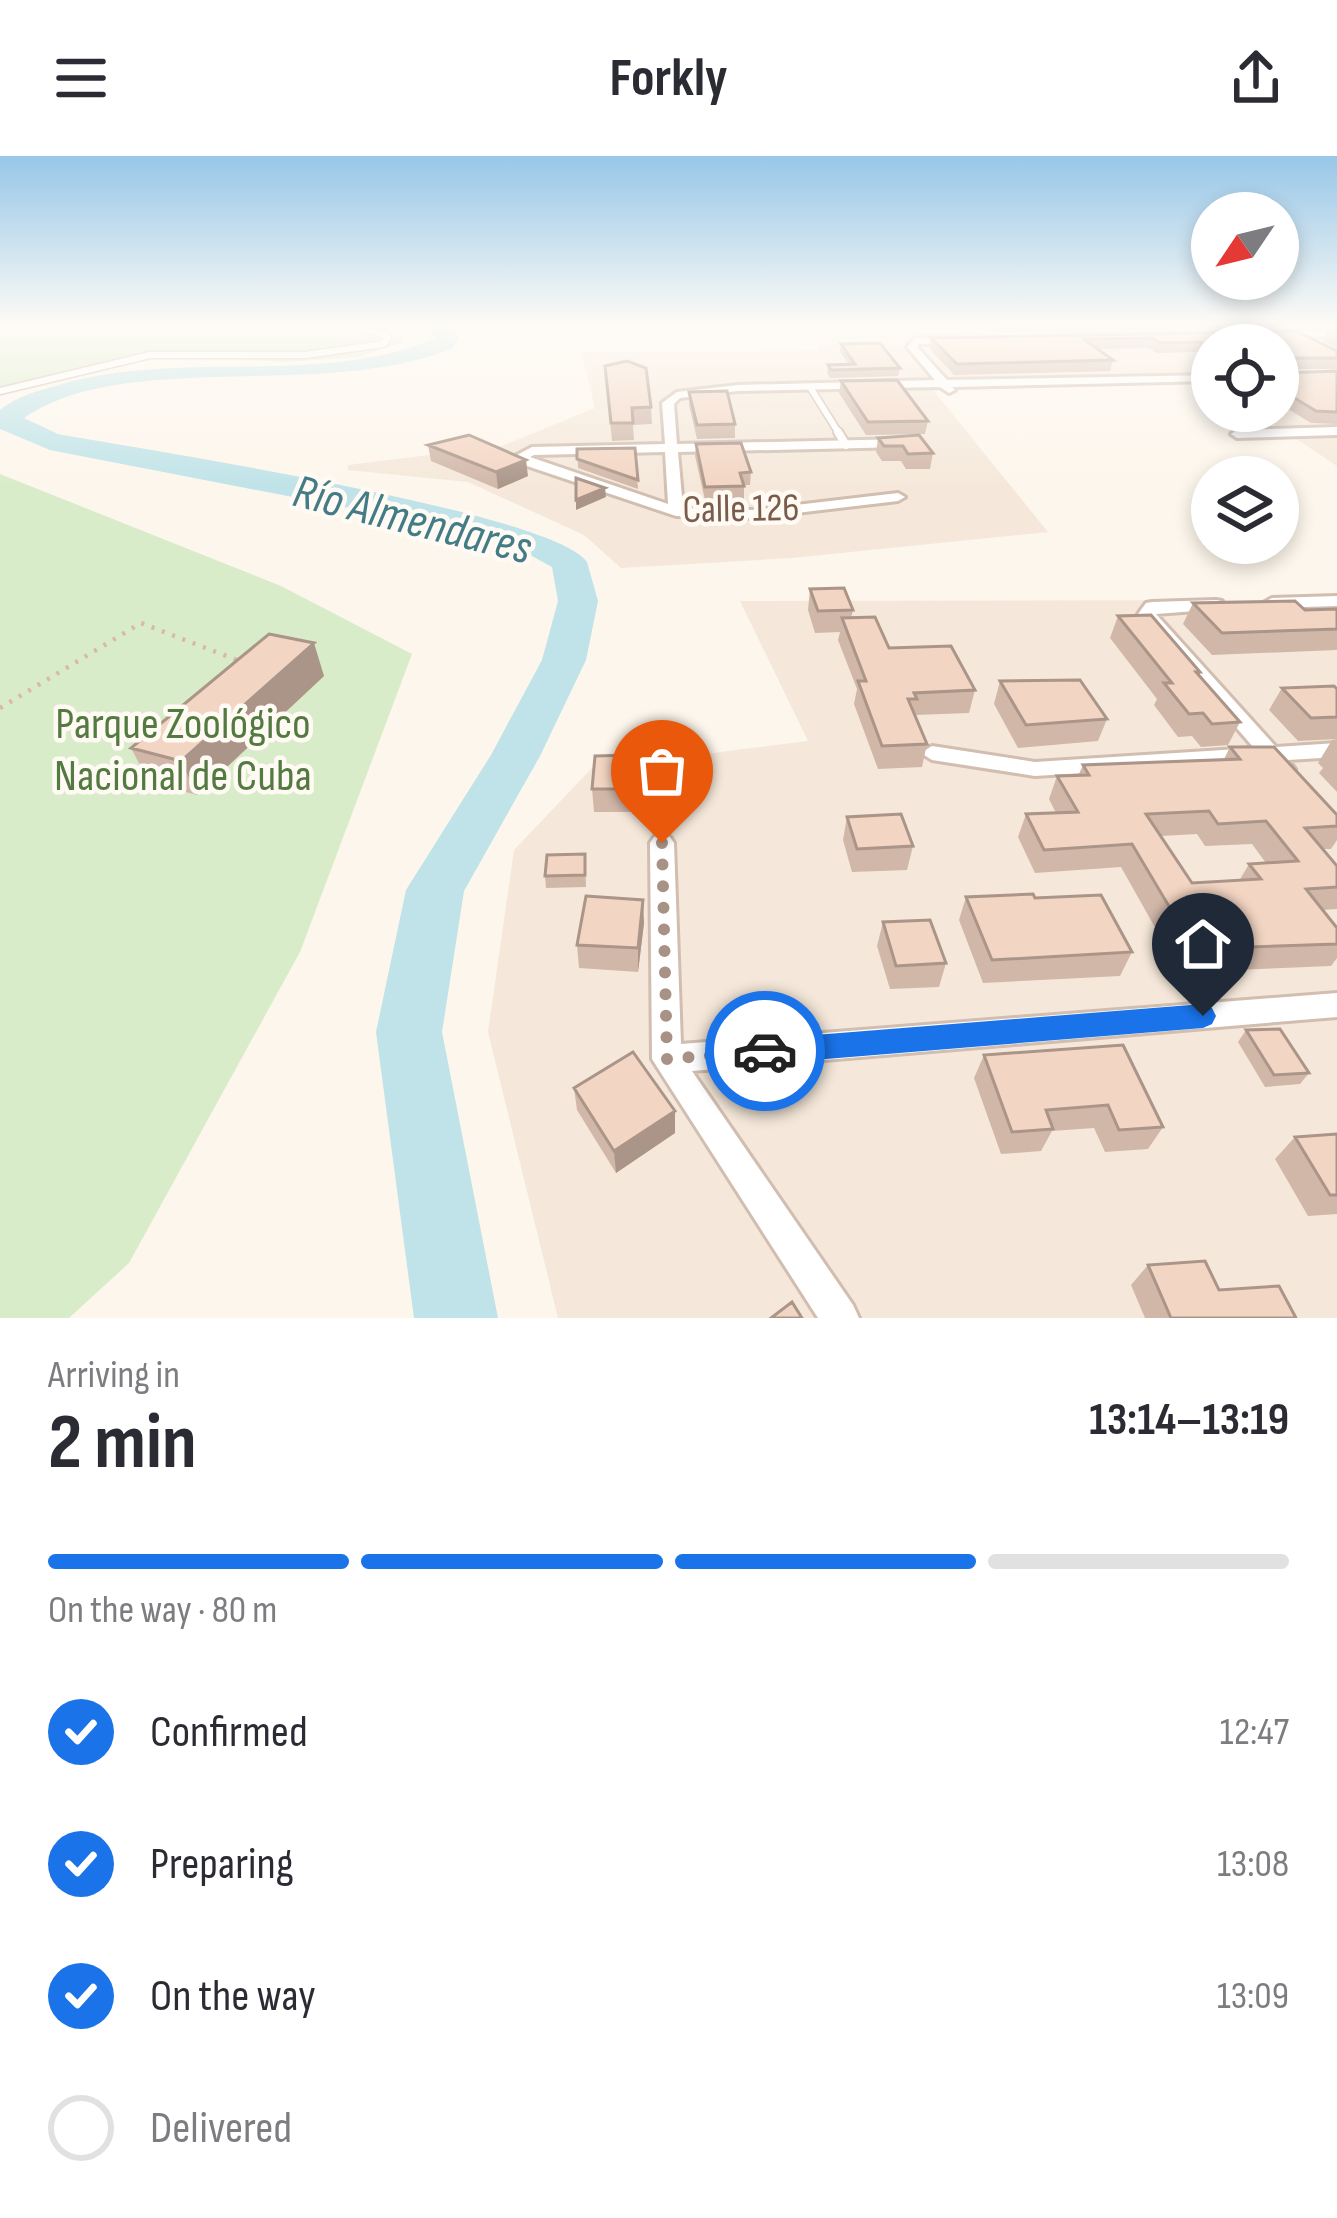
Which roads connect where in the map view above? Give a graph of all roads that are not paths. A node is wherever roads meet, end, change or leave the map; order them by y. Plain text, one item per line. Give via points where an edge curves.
1 (41, 380) edge
2 (940, 380) edge
3 (1112, 380) edge
4 (943, 384) junction
5 (810, 388) junction
6 (0, 391) edge
7 (953, 394) dead end
8 (1337, 431) edge
9 (1237, 434) dead end
10 (912, 443) edge
11 (846, 445) junction
12 (668, 450) junction
13 (898, 496) dead end
14 (676, 512) junction
15 (1337, 601) edge
16 (1337, 750) edge
17 (932, 752) edge
18 (1270, 754) junction
19 (1297, 784) edge
20 (662, 843) dead end
21 (1337, 1005) edge
22 (667, 1059) junction
23 (840, 1318) edge

1 - 6 lane
2 - 4 street
3 - 4 street
4 - 5 street
4 - 7 street
5 - 11 lane
5 - 12 street via 677,395 668,404
8 - 9 street
10 - 11 street
11 - 12 street
12 - 14 street
12 - 14 street, Calle 126 via 522,456
13 - 14 street, Calle 126 via 754,514
15 - 18 street via 1148,609
16 - 18 street
17 - 18 street via 1035,769
18 - 19 street
20 - 22 street
21 - 22 street
22 - 23 street

